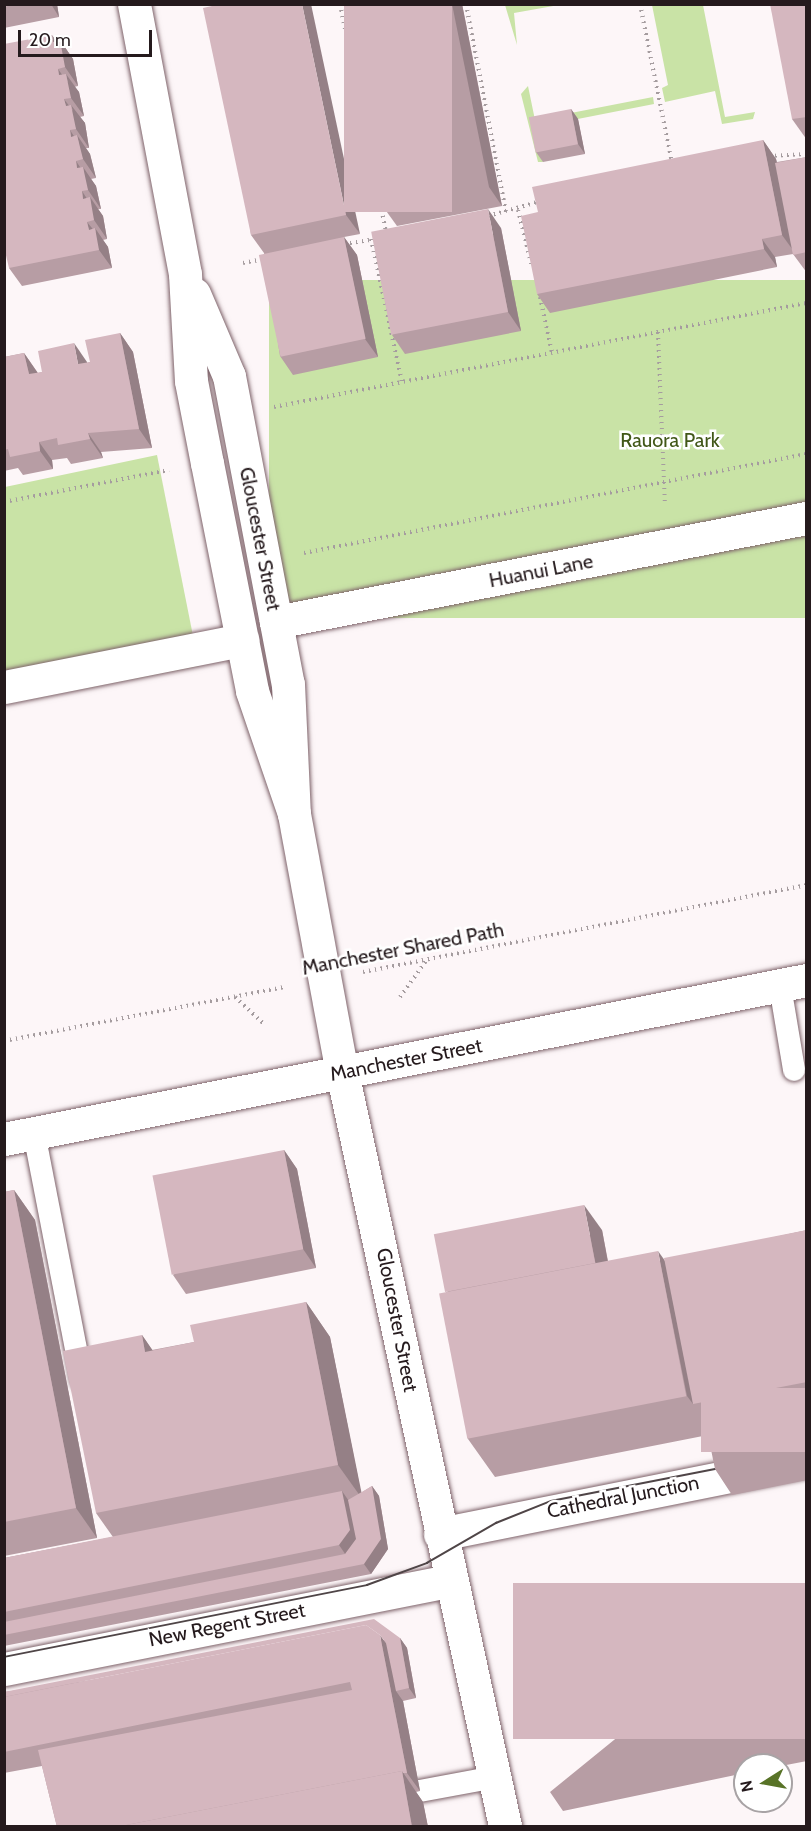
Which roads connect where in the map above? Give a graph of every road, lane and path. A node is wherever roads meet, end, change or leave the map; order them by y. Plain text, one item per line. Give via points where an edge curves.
1 (134, 4) edge
2 (340, 4) edge
3 (465, 4) edge
4 (640, 4) edge
5 (807, 154) edge
6 (755, 159) edge
7 (675, 175) edge
8 (553, 198) edge
9 (518, 210) junction
10 (506, 212) junction
11 (484, 216) edge
12 (398, 234) edge
13 (387, 236) junction
14 (371, 239) junction
15 (336, 246) edge
16 (266, 259) edge
17 (243, 263) dead end
18 (185, 274) junction
19 (536, 276) edge
20 (538, 287) edge
21 (807, 303) edge
22 (658, 332) junction
23 (552, 353) junction
24 (402, 382) junction
25 (270, 408) dead end
26 (807, 454) edge
27 (174, 469) dead end
28 (661, 483) junction
29 (4, 502) edge
30 (807, 518) edge
31 (673, 545) junction
32 (298, 554) dead end
33 (276, 622) junction
34 (242, 640) junction
35 (4, 687) edge
36 (294, 814) junction
37 (807, 885) edge
38 (426, 960) junction
39 (324, 980) junction
40 (793, 983) edge
41 (235, 997) junction
42 (400, 997) dead end
43 (264, 1024) dead end
44 (4, 1041) edge
45 (794, 1071) dead end
46 (342, 1072) junction
47 (19, 1136) edge
48 (88, 1404) edge
49 (807, 1461) edge
50 (440, 1534) junction
51 (450, 1581) junction
52 (4, 1669) edge
53 (495, 1777) junction
54 (409, 1793) edge
55 (505, 1827) edge

1 - 18 street, Gloucester Street
2 - 13 path
3 - 10 path
4 - 7 path
5 - 6 path
8 - 9 path
9 - 10 path
9 - 19 path
10 - 11 path
12 - 13 path
13 - 14 path
14 - 15 path
14 - 24 path
16 - 17 path
18 - 33 street, Gloucester Street via 229,376
18 - 34 street, Gloucester Street via 190,381
20 - 23 path
21 - 22 path
22 - 23 path
22 - 28 path
23 - 24 path
24 - 25 path
26 - 28 path
27 - 29 path
28 - 31 path
28 - 32 path
30 - 31 street, Huanui Lane
31 - 33 street, Huanui Lane
33 - 36 street, Gloucester Street via 288,684
34 - 35 street
34 - 36 street, Gloucester Street via 252,691
36 - 39 street, Gloucester Street
37 - 38 path, Manchester Shared Path
38 - 39 path, Manchester Shared Path
38 - 42 path
39 - 41 path, Manchester Shared Path
39 - 46 street, Gloucester Street
40 - 45 lane
40 - 46 street, Manchester Street
41 - 43 path
41 - 44 path, Manchester Shared Path
46 - 47 street, Manchester Street
46 - 50 street, Gloucester Street
47 - 48 lane
49 - 50 street, Cathedral Junction
50 - 51 street, Gloucester Street
51 - 52 street, New Regent Street
51 - 53 street, Gloucester Street
53 - 54 lane
53 - 55 street, Gloucester Street

